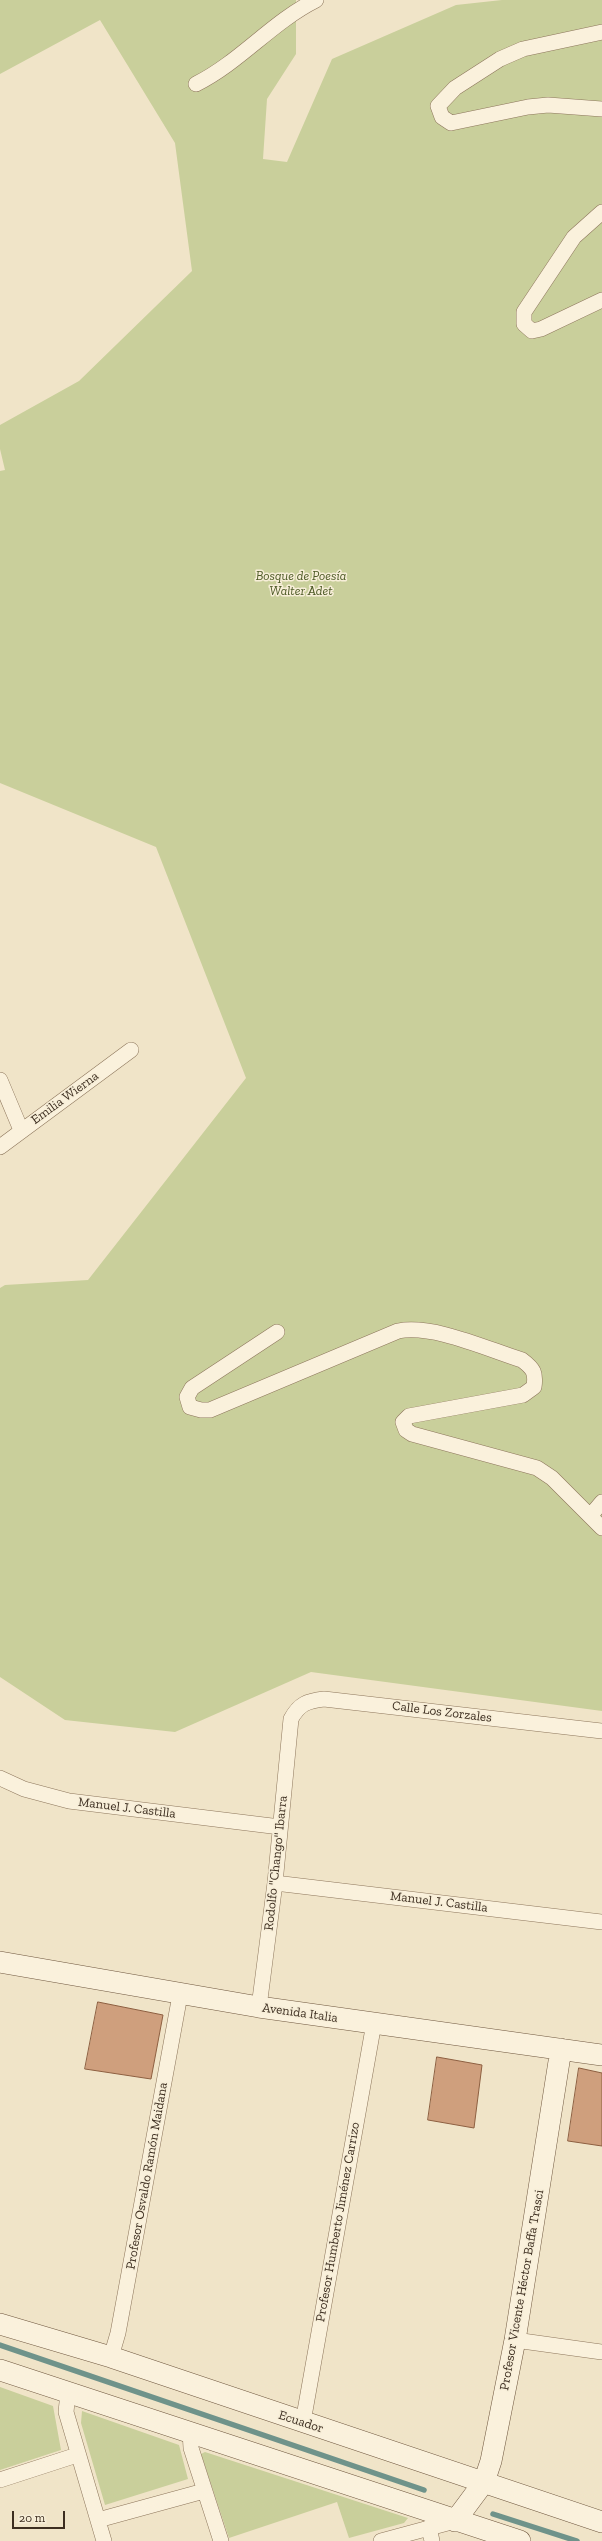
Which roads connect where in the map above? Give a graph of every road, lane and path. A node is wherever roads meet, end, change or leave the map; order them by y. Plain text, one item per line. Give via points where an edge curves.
1 (316, 0) edge
2 (602, 32) edge
3 (196, 84) dead end
4 (602, 109) edge
5 (602, 212) edge
6 (602, 300) edge
7 (131, 1050) dead end
8 (0, 1080) edge
9 (21, 1130) junction
10 (0, 1147) edge
11 (277, 1332) dead end
12 (602, 1502) edge
13 (591, 1515) junction
14 (602, 1528) edge
15 (291, 1719) joint
16 (602, 1730) edge
17 (0, 1778) edge
18 (280, 1826) junction
19 (275, 1883) junction
20 (602, 1922) edge
21 (0, 1962) edge
22 (180, 1995) junction
23 (259, 2007) junction
24 (374, 2023) junction
25 (561, 2049) junction
26 (602, 2055) edge
27 (0, 2324) edge
28 (515, 2340) junction
29 (602, 2352) edge
30 (111, 2357) junction
31 (0, 2370) edge
32 (68, 2393) junction
33 (303, 2422) junction
34 (190, 2431) junction
35 (77, 2455) junction
36 (0, 2480) edge
37 (484, 2482) junction
38 (204, 2491) junction
39 (98, 2520) junction
40 (456, 2520) junction
41 (602, 2522) edge
42 (430, 2534) edge
43 (104, 2541) edge
44 (221, 2541) edge
45 (381, 2541) edge
46 (520, 2541) edge

1 - 3 street via 288,17 222,69
2 - 4 street via 523,49 500,59 455,88 438,106 442,117 451,123 528,106
5 - 6 street via 574,236 524,312 524,324 532,330 541,329
7 - 9 street, Emilia Wierna
8 - 9 street
9 - 10 street, Emilia Wierna
11 - 13 street via 192,1388 187,1397 190,1407 201,1410 221,1407 398,1331 428,1330 522,1360 533,1368 534,1387 523,1395 409,1416 403,1422 406,1430 412,1434 537,1468 552,1478
12 - 13 street
13 - 14 street
15 - 16 street, Calle Los Zorzales via 304,1702 324,1699
15 - 18 street, Rodolfo "Chango" Ibarra
17 - 18 street, Manuel J. Castilla via 24,1789 69,1801
18 - 19 street, Rodolfo "Chango" Ibarra
19 - 20 street, Manuel J. Castilla
19 - 23 street, Rodolfo "Chango" Ibarra
21 - 22 main road, Avenida Italia
22 - 23 main road, Avenida Italia
22 - 30 street, Profesor Osvaldo Ramón Maidana
23 - 24 main road, Avenida Italia
24 - 25 main road, Avenida Italia
24 - 33 street, Profesor Humberto Jiménez Carrizo
25 - 26 main road, Avenida Italia
25 - 28 main road, Profesor Vicente Héctor Baffa Trasci
27 - 30 main road, Ecuador
28 - 29 street
28 - 37 main road, Profesor Vicente Héctor Baffa Trasci via 491,2461
30 - 33 main road, Ecuador
31 - 32 main road
32 - 34 main road
32 - 35 street via 66,2412
33 - 37 main road, Ecuador
34 - 38 street via 191,2448
34 - 40 main road
35 - 36 street
35 - 39 street
37 - 40 main road, Profesor Vicente Héctor Baffa Trasci
37 - 41 main road, Ecuador
38 - 39 street
38 - 44 street
39 - 43 street
40 - 42 street
40 - 46 main road
42 - 45 street

